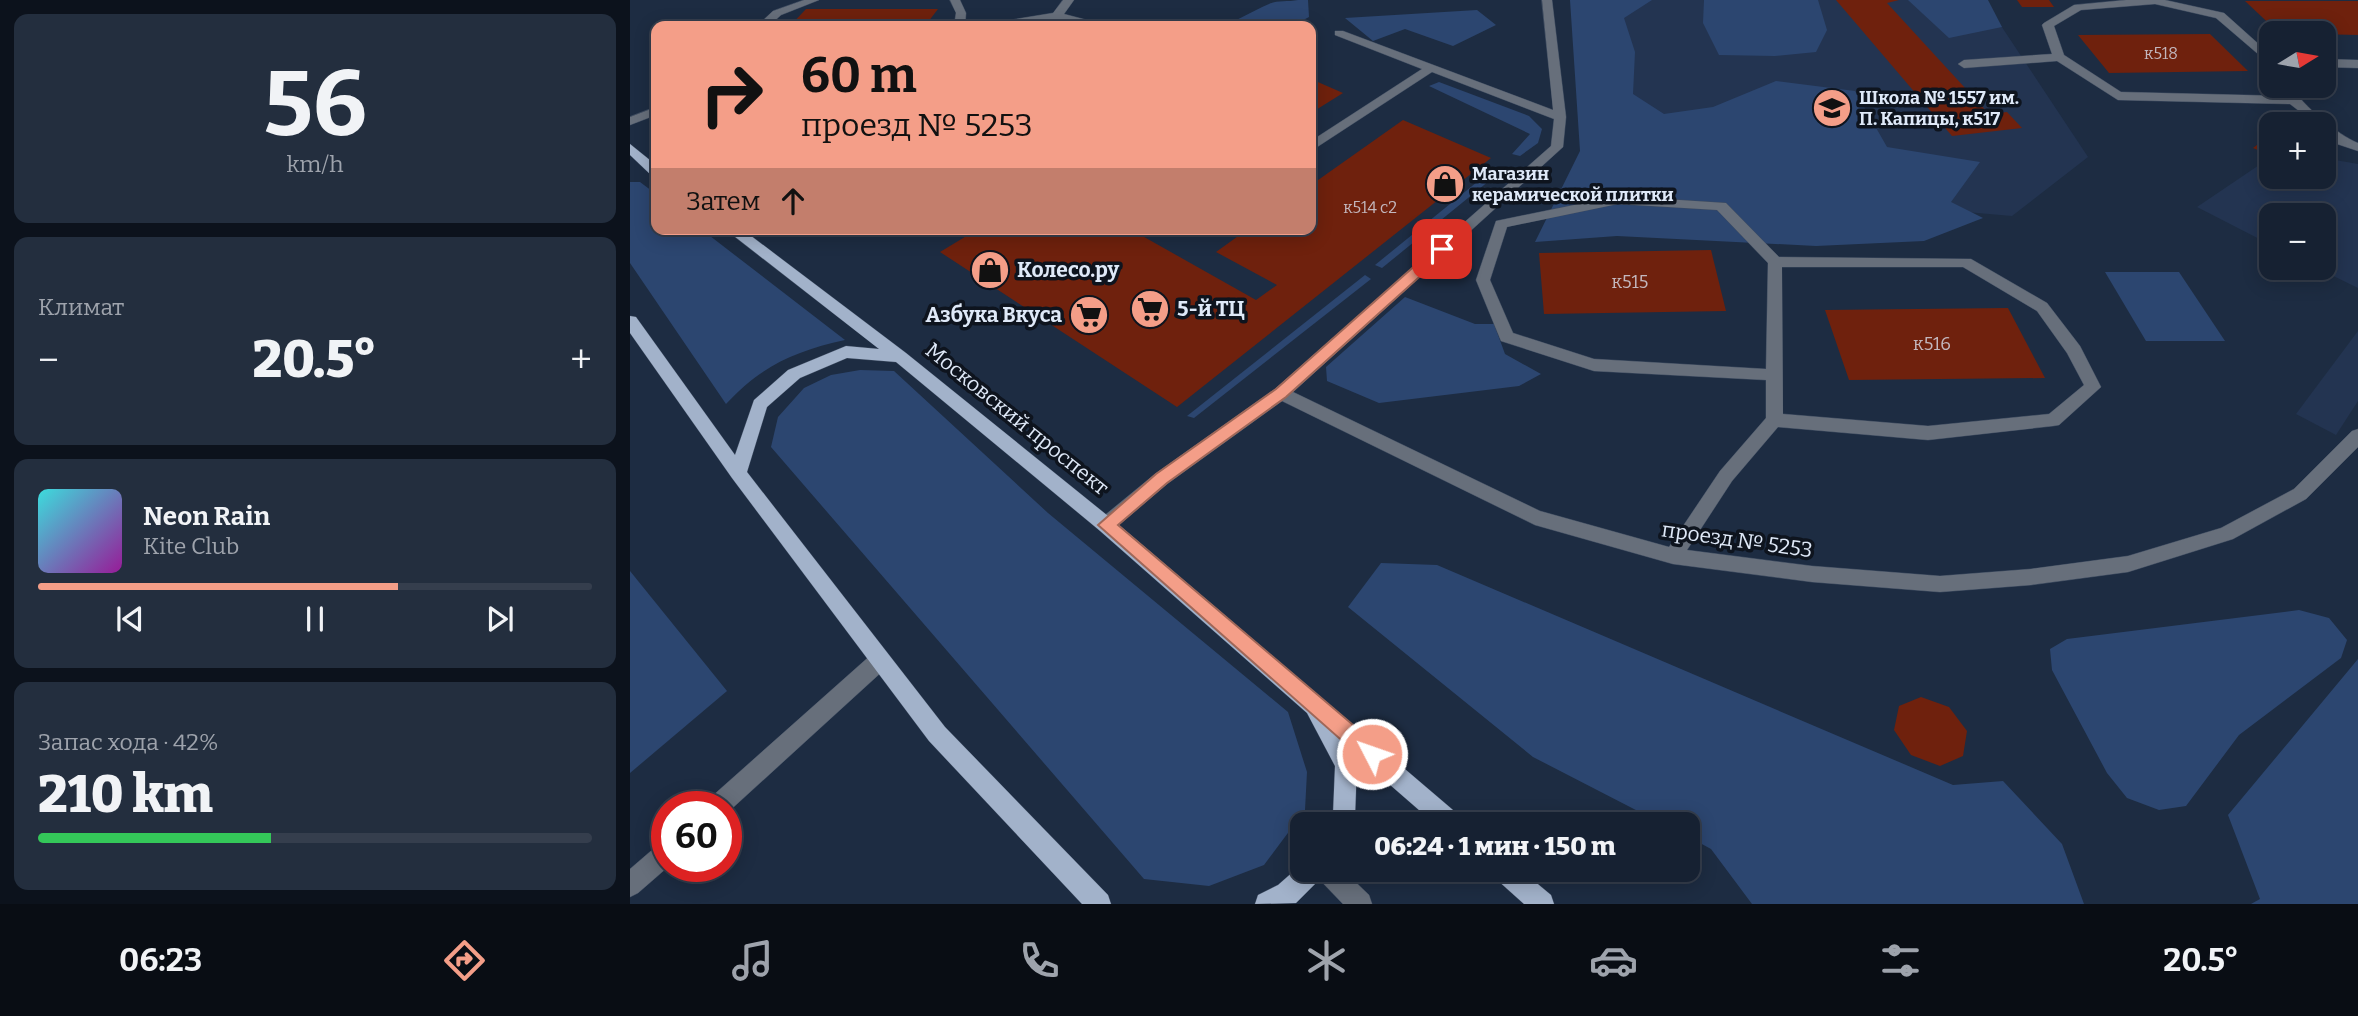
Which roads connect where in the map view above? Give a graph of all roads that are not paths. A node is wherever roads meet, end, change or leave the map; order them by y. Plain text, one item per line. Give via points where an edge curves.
1 (814, 0) edge
2 (955, 0) edge
3 (1069, 0) edge
4 (1548, 0) edge
5 (2215, 0) edge
6 (2220, 15) junction
7 (1057, 16) junction
8 (768, 21) edge
9 (960, 21) edge
10 (1024, 21) edge
11 (1080, 21) edge
12 (1339, 33) dead end
13 (2259, 49) edge
14 (2059, 57) junction
15 (2336, 63) edge
16 (1964, 64) dead end
17 (2358, 64) edge
18 (1429, 69) junction
19 (2293, 100) joint
20 (2307, 112) edge
21 (651, 113) edge
22 (1559, 117) junction
23 (630, 121) edge
24 (2336, 136) edge
25 (1316, 145) edge
26 (2358, 147) edge
27 (630, 149) edge
28 (636, 164) edge
29 (740, 235) edge
30 (1775, 262) junction
31 (630, 321) edge
32 (900, 357) junction
33 (1774, 375) junction
34 (1281, 393) junction
35 (1774, 420) junction
36 (2358, 436) edge
37 (738, 473) junction
38 (1106, 525) junction
39 (1672, 556) junction
40 (879, 661) junction
41 (1312, 701) junction
42 (735, 791) edge
43 (1344, 812) edge
44 (1438, 812) edge
45 (651, 866) edge
46 (1300, 882) edge
47 (1338, 882) edge
48 (1517, 882) edge
49 (630, 885) edge
50 (1099, 904) edge
51 (1267, 904) edge
52 (1360, 904) edge
53 (1542, 904) edge

1 - 8 street via 777,13
2 - 9 street
3 - 7 street
4 - 22 street
5 - 6 street
6 - 13 street
6 - 14 street via 2155,1 2078,7 2048,25
7 - 10 street
7 - 11 street
12 - 18 street
14 - 16 street
14 - 19 street via 2118,96
15 - 17 street
18 - 22 street
18 - 25 street
19 - 20 street
21 - 23 street
22 - 34 street via 1557,148
24 - 26 street
27 - 28 main road
29 - 32 main road, Московский проспект
30 - 33 street
30 - 33 street via 1721,206 1618,200 1501,223 1483,280 1507,337 1594,365
30 - 35 street via 1966,262 2042,307 2074,350 2093,387 2053,420 1928,433
31 - 37 main road
32 - 37 main road via 846,352 794,374 760,404
32 - 38 main road, Московский проспект
33 - 35 street
34 - 38 street via 1161,479
34 - 39 street, проезд № 5253 via 1535,517
35 - 39 street via 1726,475
36 - 39 street, проезд № 5253 via 2300,494 2226,534 2128,564 1940,584
37 - 40 main road
38 - 41 main road, Московский проспект
40 - 42 street
40 - 50 main road via 937,734
41 - 43 main road via 1346,765
41 - 44 main road, Московский проспект
45 - 49 street
46 - 51 main road
47 - 52 street
48 - 53 main road

